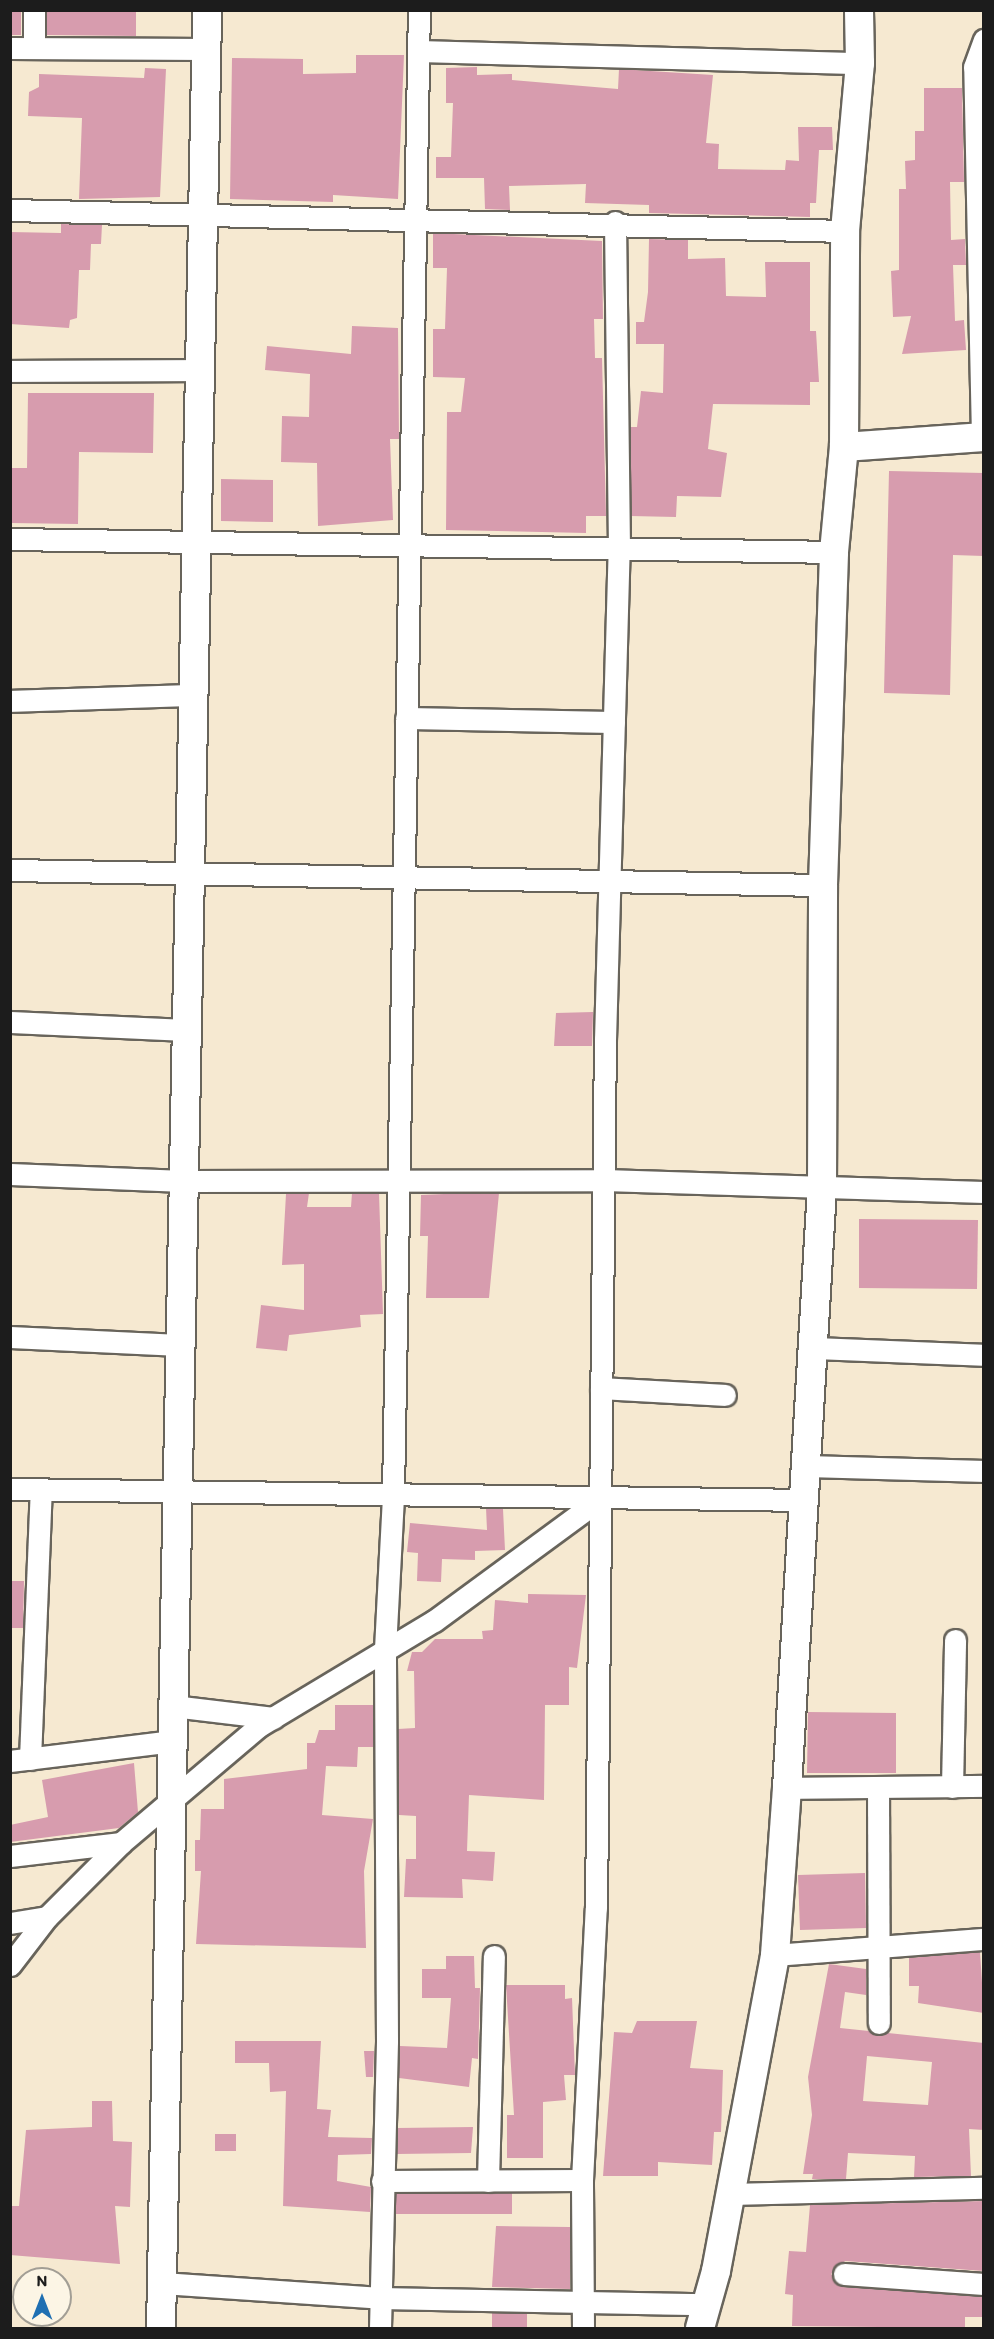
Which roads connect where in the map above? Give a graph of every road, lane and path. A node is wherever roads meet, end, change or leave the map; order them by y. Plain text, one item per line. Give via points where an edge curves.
1 (34, 10) edge
2 (207, 10) edge
3 (420, 10) edge
4 (859, 10) edge
5 (984, 40) edge
6 (10, 48) edge
7 (34, 48) junction
8 (207, 49) junction
9 (420, 51) junction
10 (860, 63) junction
11 (979, 178) edge
12 (10, 210) edge
13 (203, 214) junction
14 (414, 220) junction
15 (615, 222) junction
16 (845, 231) junction
17 (200, 370) junction
18 (10, 371) edge
19 (983, 437) edge
20 (844, 447) junction
21 (10, 540) edge
22 (411, 544) junction
23 (197, 545) junction
24 (619, 548) junction
25 (834, 552) junction
26 (194, 695) junction
27 (10, 701) edge
28 (406, 718) junction
29 (614, 722) junction
30 (10, 870) edge
31 (190, 874) junction
32 (400, 878) junction
33 (610, 881) junction
34 (823, 885) junction
35 (10, 1022) edge
36 (187, 1029) junction
37 (10, 1174) edge
38 (604, 1180) junction
39 (184, 1181) junction
40 (399, 1182) junction
41 (822, 1188) junction
42 (984, 1192) edge
43 (10, 1337) edge
44 (180, 1345) junction
45 (813, 1348) junction
46 (984, 1355) edge
47 (601, 1389) junction
48 (724, 1395) dead end
49 (808, 1466) junction
50 (984, 1471) edge
51 (10, 1489) edge
52 (41, 1489) junction
53 (178, 1492) junction
54 (393, 1494) junction
55 (603, 1497) junction
56 (806, 1500) junction
57 (955, 1640) dead end
58 (385, 1649) junction
59 (173, 1706) junction
60 (273, 1718) junction
61 (172, 1741) junction
62 (20, 1760) edge
63 (984, 1786) edge
64 (952, 1787) junction
65 (787, 1788) junction
66 (878, 1788) junction
67 (171, 1801) junction
68 (121, 1843) junction
69 (10, 1856) edge
70 (47, 1917) junction
71 (10, 1923) edge
72 (984, 1939) edge
73 (881, 1948) junction
74 (775, 1955) junction
75 (494, 1956) dead end
76 (10, 1965) edge
77 (879, 2023) dead end
78 (582, 2180) junction
79 (382, 2181) junction
80 (488, 2181) junction
81 (984, 2188) edge
82 (730, 2194) junction
83 (844, 2274) dead end
84 (162, 2283) junction
85 (984, 2284) edge
86 (381, 2298) junction
87 (584, 2303) junction
88 (703, 2316) edge
89 (161, 2328) edge
90 (380, 2328) edge
91 (583, 2328) edge

1 - 7 street
2 - 8 street
3 - 9 street
4 - 10 street
5 - 11 street via 974,67
6 - 7 street
7 - 8 street
8 - 13 street
9 - 10 street
9 - 14 street
10 - 16 street
11 - 19 street
12 - 13 street
13 - 14 street
13 - 17 street
14 - 15 street
14 - 22 street
15 - 16 street
15 - 24 street
16 - 20 street
17 - 18 street
17 - 23 street
19 - 20 street
20 - 25 street
21 - 23 street
22 - 23 street
22 - 24 street
22 - 28 street
23 - 26 street
24 - 25 street
24 - 29 street
25 - 34 street
26 - 27 street
26 - 31 street
28 - 29 street
28 - 32 street
29 - 33 street
30 - 31 street
31 - 32 street
31 - 36 street
32 - 33 street
32 - 40 street
33 - 34 street
33 - 38 street
34 - 41 street
35 - 36 street
36 - 39 street
37 - 39 street
38 - 40 street
38 - 41 street
38 - 47 street
39 - 40 street
39 - 44 street
40 - 54 street
41 - 42 street
41 - 45 street
43 - 44 street
44 - 53 street
45 - 46 street
45 - 49 street
47 - 48 street
47 - 55 street
49 - 50 street
49 - 56 street
51 - 52 street
52 - 53 street
52 - 62 street
53 - 54 street
53 - 59 street
54 - 55 street
54 - 58 street
55 - 56 street
55 - 58 street via 434,1622
55 - 78 street via 596,1908
56 - 65 street
57 - 64 street
58 - 60 street
58 - 79 street
59 - 60 street
59 - 61 street
60 - 67 street
61 - 62 street
61 - 67 street
63 - 64 street
64 - 66 street
65 - 66 street
65 - 74 street
66 - 73 street
67 - 68 street
67 - 84 street
68 - 69 street
68 - 70 street
70 - 71 street
70 - 76 street
72 - 73 street
73 - 74 street
73 - 77 street
74 - 82 street
75 - 80 street
78 - 80 street
78 - 87 street
79 - 80 street
79 - 86 street
81 - 82 street
82 - 88 street
83 - 85 street
84 - 86 street
84 - 89 street
86 - 87 street
86 - 90 street
87 - 88 street
87 - 91 street

